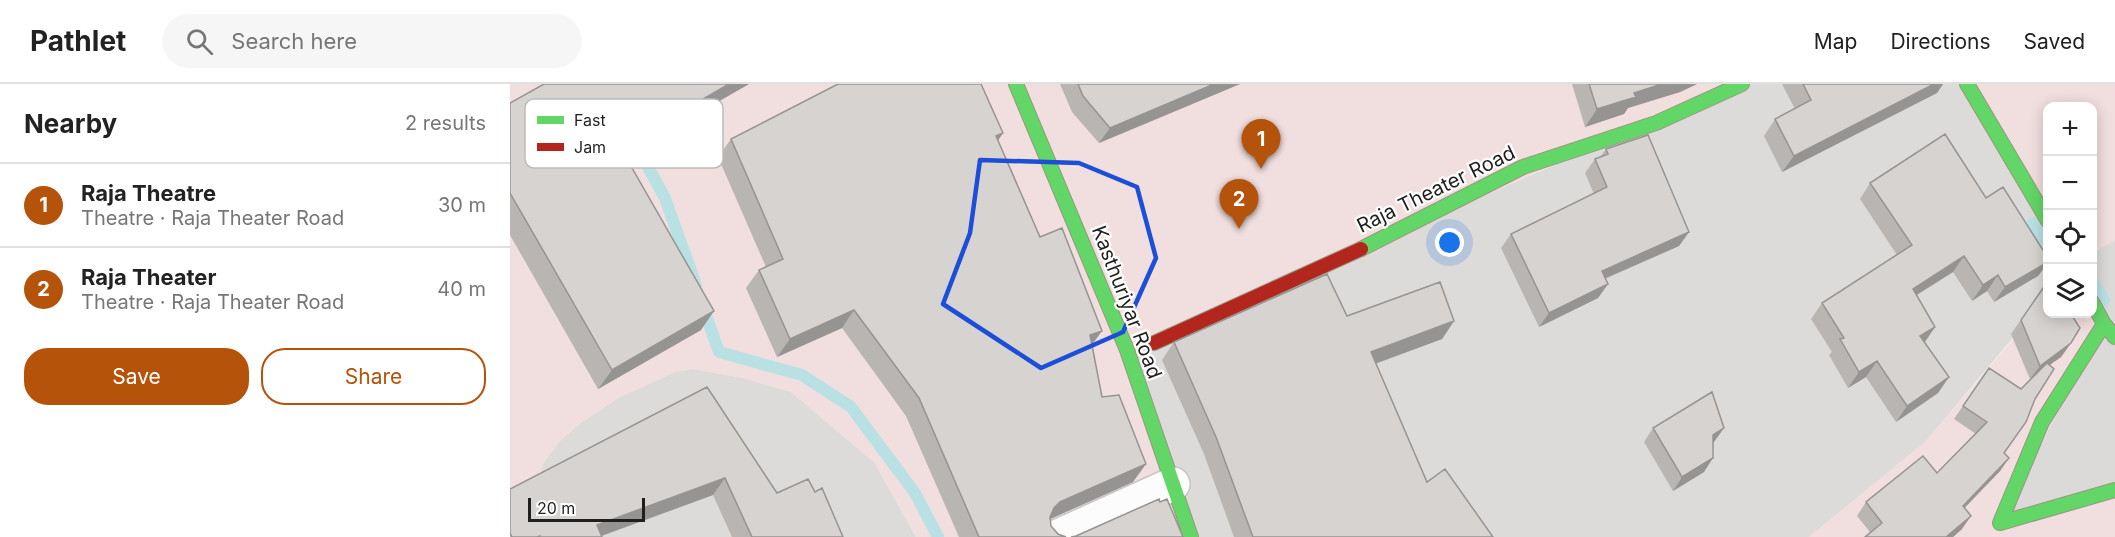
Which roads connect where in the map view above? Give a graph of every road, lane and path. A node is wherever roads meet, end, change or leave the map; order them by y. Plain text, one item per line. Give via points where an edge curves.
1 (1016, 84) edge
2 (1742, 84) edge
3 (1967, 84) edge
4 (2043, 213) edge
5 (2097, 311) edge
6 (2104, 324) junction
7 (2115, 338) edge
8 (1154, 343) dead end
9 (1173, 484) junction
10 (2115, 490) edge
11 (1992, 530) edge
12 (1056, 537) edge
13 (1191, 537) edge

1 - 9 street, Kasthuriyar Road via 1127,350
2 - 8 street, Raja Theater Road via 1656,123 1523,167 1328,265
3 - 4 street
5 - 6 street
6 - 7 street
6 - 11 street via 2042,422
9 - 12 street
9 - 13 street, Kasthuriyar Road
10 - 11 street

